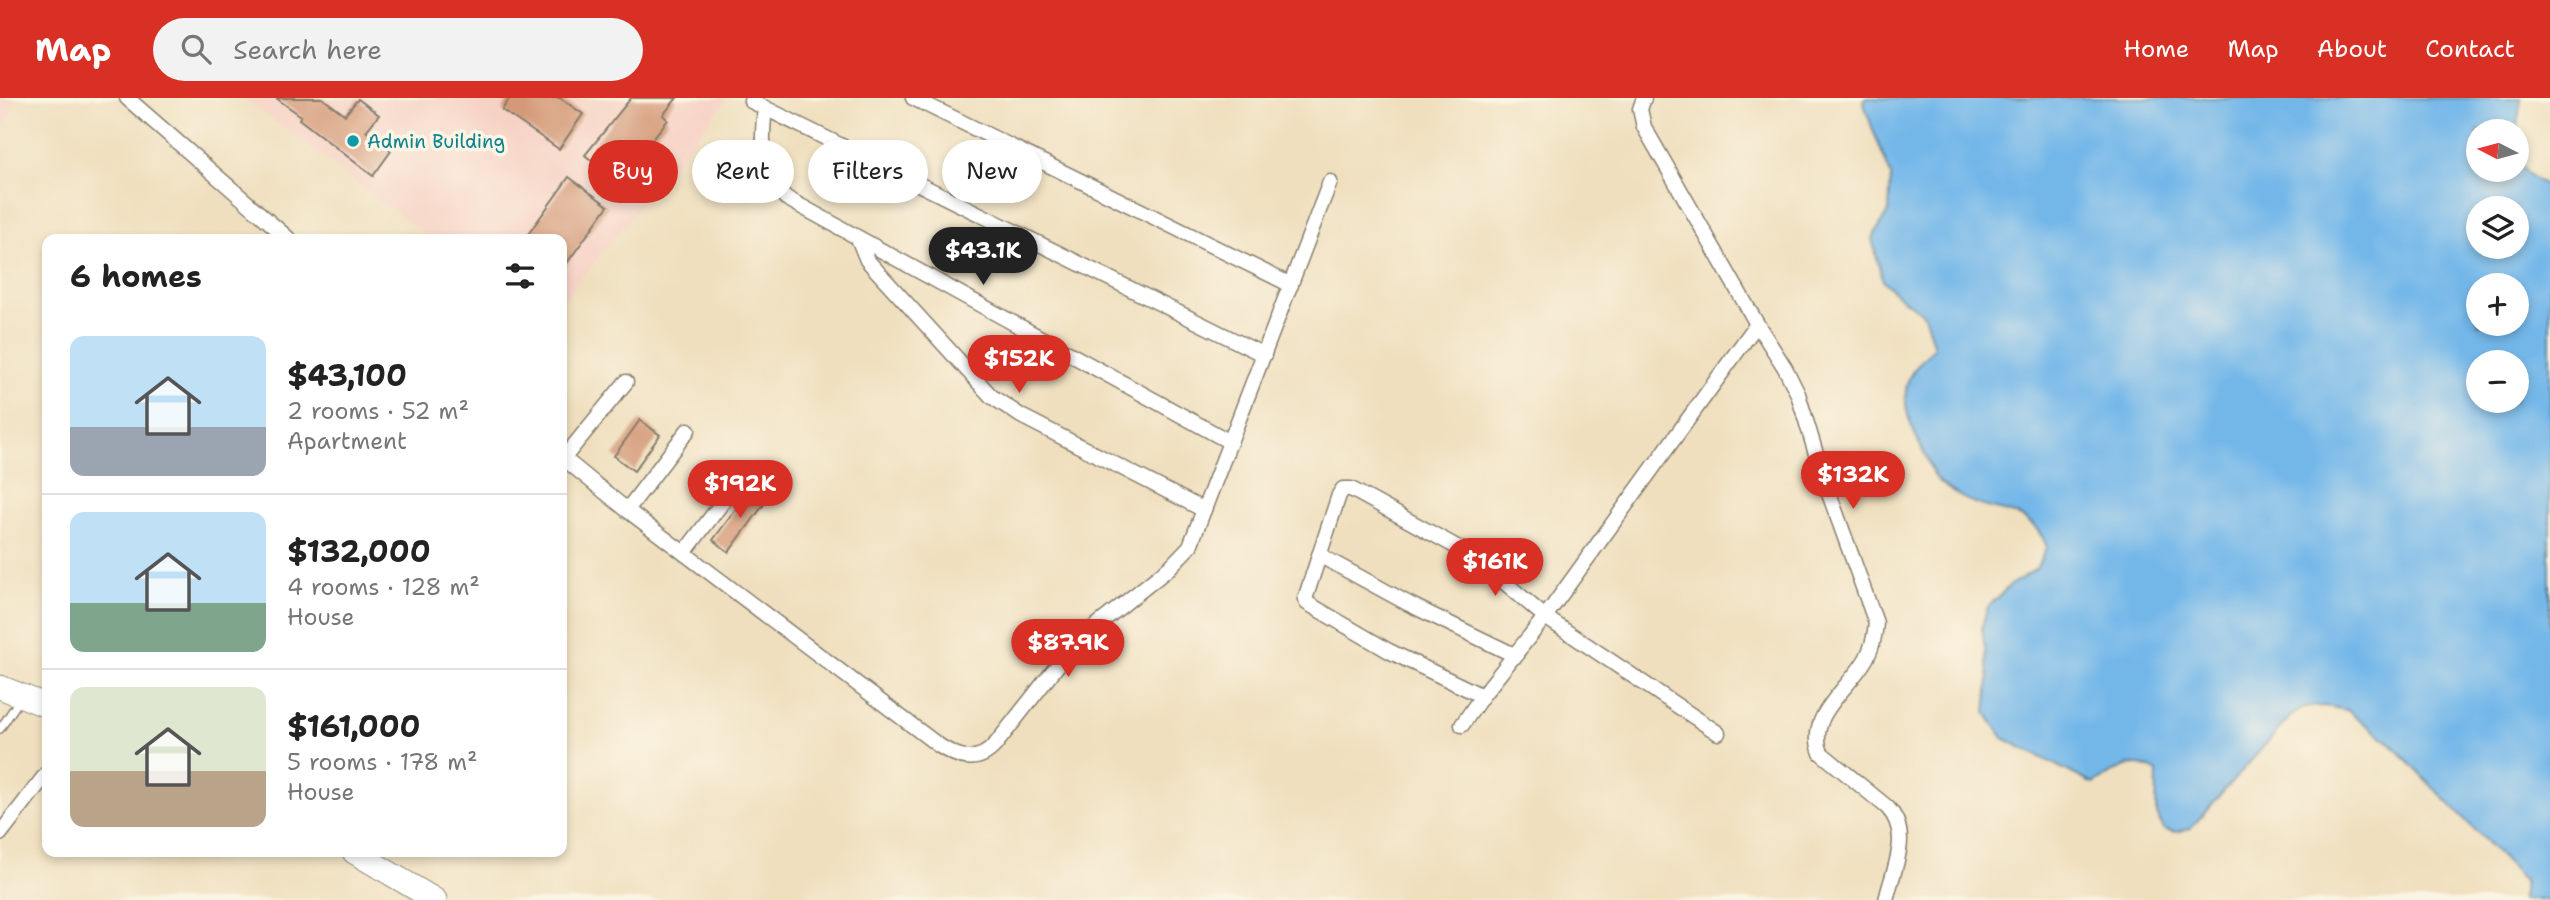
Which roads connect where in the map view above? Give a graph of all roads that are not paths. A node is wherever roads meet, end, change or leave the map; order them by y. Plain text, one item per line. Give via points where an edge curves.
1 (127, 98) edge
2 (913, 98) edge
3 (1644, 98) edge
4 (1330, 182) dead end
5 (283, 234) edge
6 (858, 239) junction
7 (1291, 285) junction
8 (1757, 324) junction
9 (1264, 355) junction
10 (626, 382) dead end
11 (688, 430) dead end
12 (1230, 442) junction
13 (567, 452) edge
14 (567, 462) edge
15 (747, 470) dead end
16 (627, 510) junction
17 (1204, 510) junction
18 (684, 553) junction
19 (1319, 555) junction
20 (1545, 617) junction
21 (1516, 656) junction
22 (0, 687) edge
23 (22, 696) junction
24 (1482, 696) junction
25 (42, 704) edge
26 (1462, 726) dead end
27 (0, 729) edge
28 (1717, 733) dead end
29 (42, 779) edge
30 (0, 834) edge
31 (362, 857) edge
32 (435, 900) edge
33 (1886, 900) edge

1 - 5 street
2 - 7 street
3 - 8 street via 1640,109 1644,127
4 - 7 street
6 - 9 street via 778,190 766,168 758,104
6 - 12 street
6 - 17 street via 867,260 991,396
7 - 9 street
8 - 20 street
8 - 33 street via 1798,394 1876,623 1868,657 1824,715 1817,729 1817,744 1821,754 1895,815 1902,841
9 - 12 street
10 - 13 street
11 - 16 street
12 - 17 street
14 - 16 street
15 - 18 street
16 - 18 street
17 - 18 street via 1190,546 1178,561 1076,642 995,745 977,758 955,755 938,745
19 - 20 street via 1339,495 1343,489 1351,489 1475,557
19 - 21 street
19 - 24 street via 1305,599 1310,607
20 - 21 street
20 - 28 street
21 - 24 street
22 - 23 main road
23 - 25 main road
23 - 27 lane
24 - 26 street
29 - 30 street
31 - 32 main road

